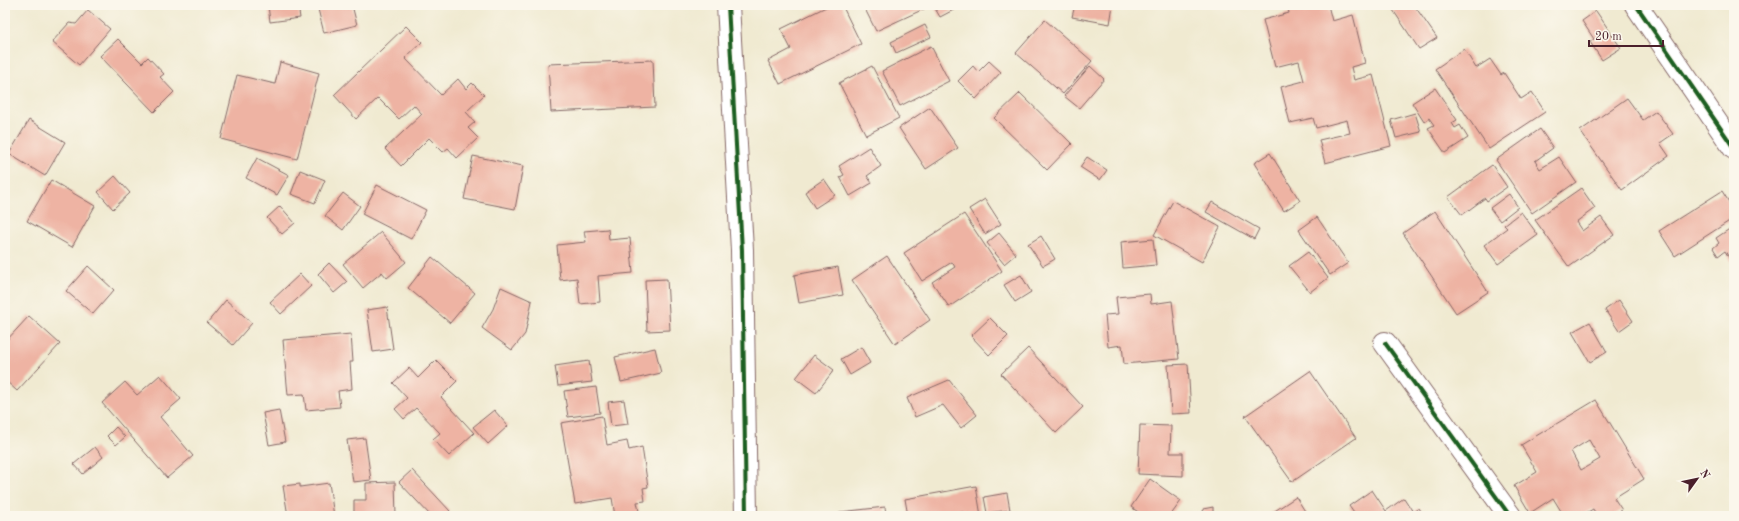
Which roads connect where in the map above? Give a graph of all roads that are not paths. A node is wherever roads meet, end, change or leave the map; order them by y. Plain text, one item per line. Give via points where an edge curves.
1 (728, 5) edge
2 (1636, 5) edge
3 (1734, 148) edge
4 (1385, 343) dead end
5 (746, 516) edge
6 (1510, 516) edge

1 - 5 street via 742,250
2 - 3 street
4 - 6 street

